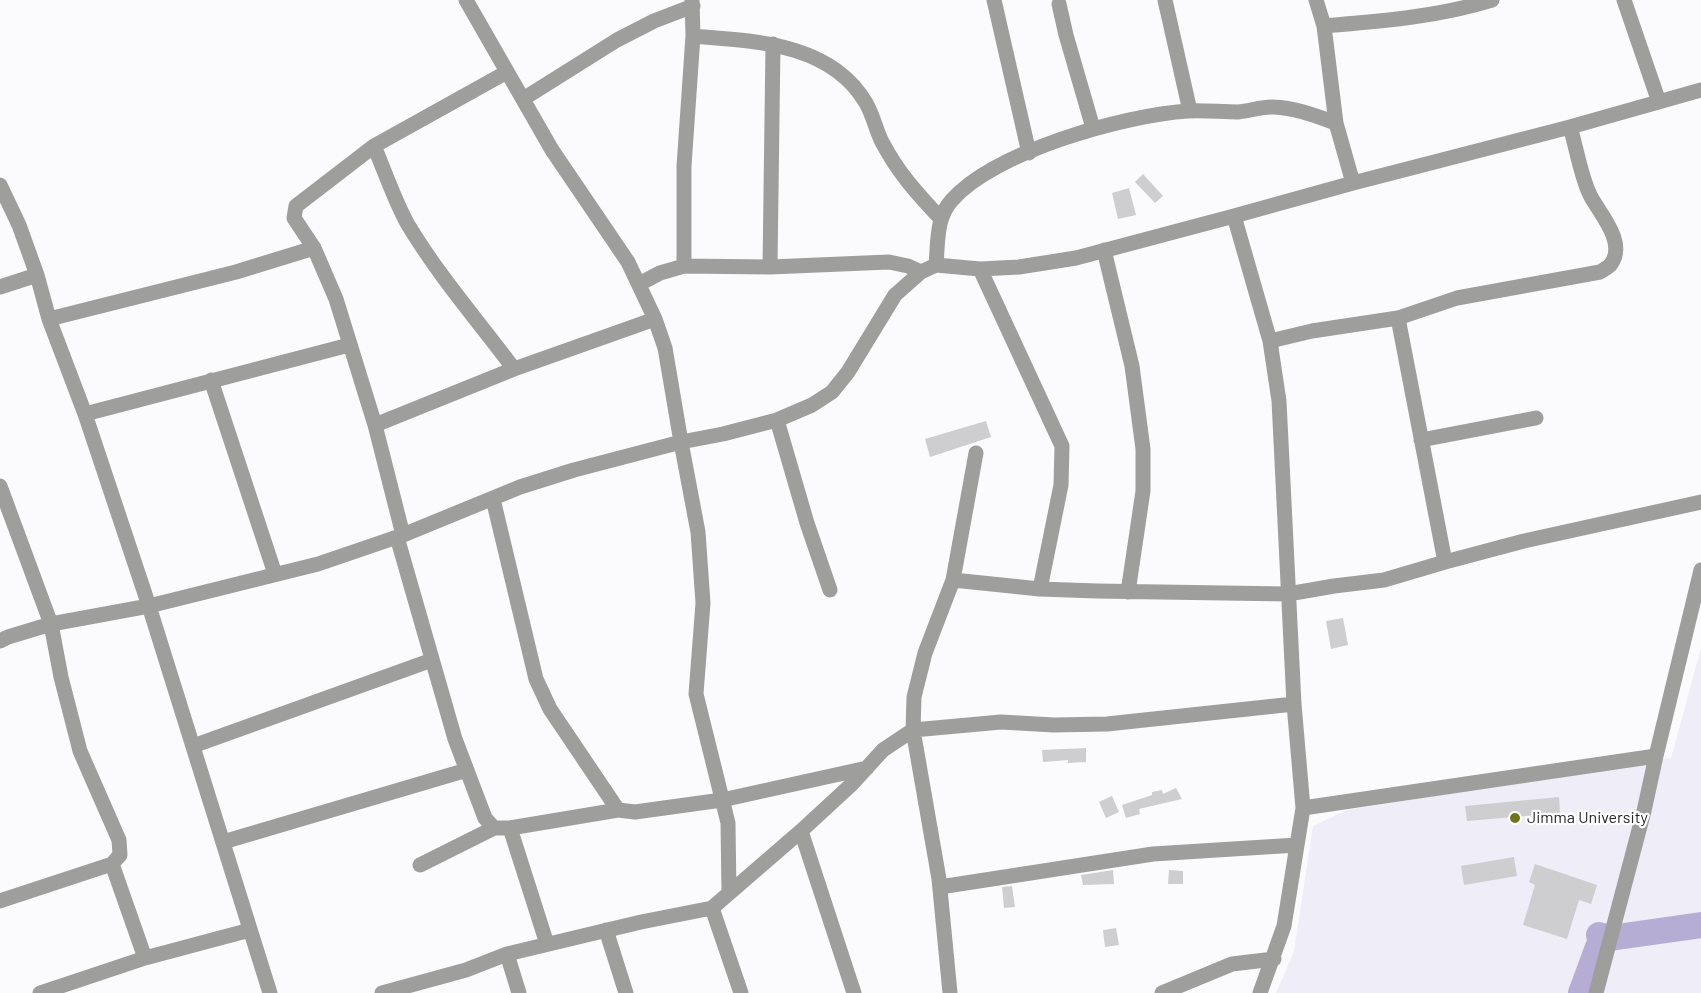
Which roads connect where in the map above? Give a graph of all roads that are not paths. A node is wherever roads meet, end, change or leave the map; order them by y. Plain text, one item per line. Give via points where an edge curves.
1 (466, 0) edge
2 (994, 0) edge
3 (1165, 0) edge
4 (1316, 0) edge
5 (1492, 0) edge
6 (1624, 0) edge
7 (693, 3) edge
8 (1059, 4) dead end
9 (1324, 26) junction
10 (693, 36) junction
11 (773, 44) junction
12 (507, 72) junction
13 (1701, 90) edge
14 (523, 99) junction
15 (1659, 102) junction
16 (1190, 111) junction
17 (1336, 123) junction
18 (1570, 127) junction
19 (1093, 128) junction
20 (374, 146) junction
21 (1029, 153) junction
22 (1353, 183) junction
23 (0, 185) edge
24 (1234, 216) junction
25 (940, 219) junction
26 (314, 248) junction
27 (1104, 250) junction
28 (936, 265) junction
29 (684, 266) junction
30 (770, 267) junction
31 (980, 269) junction
32 (921, 272) junction
33 (37, 275) junction
34 (639, 284) junction
35 (0, 287) edge
36 (1398, 318) junction
37 (48, 319) junction
38 (655, 319) junction
39 (1270, 341) junction
40 (349, 345) junction
41 (514, 369) junction
42 (211, 380) junction
43 (85, 414) junction
44 (1536, 418) dead end
45 (777, 420) junction
46 (375, 425) junction
47 (1421, 440) junction
48 (681, 442) junction
49 (976, 453) dead end
50 (0, 486) edge
51 (493, 498) junction
52 (1701, 502) edge
53 (400, 536) junction
54 (1445, 562) junction
55 (1701, 570) edge
56 (275, 573) junction
57 (953, 580) junction
58 (1041, 589) junction
59 (830, 590) dead end
60 (1128, 592) junction
61 (1288, 594) junction
62 (149, 606) junction
63 (51, 624) junction
64 (0, 641) edge
65 (432, 660) junction
66 (1294, 704) junction
67 (913, 730) junction
68 (193, 746) junction
69 (1656, 756) junction
70 (867, 768) junction
71 (467, 770) junction
72 (722, 800) junction
73 (1303, 808) junction
74 (618, 810) junction
75 (502, 828) junction
76 (801, 831) junction
77 (223, 842) junction
78 (1297, 845) junction
79 (112, 864) junction
80 (420, 865) dead end
81 (940, 887) junction
82 (729, 893) junction
83 (0, 902) edge
84 (712, 908) junction
85 (250, 930) junction
86 (606, 930) junction
87 (547, 944) junction
88 (507, 954) junction
89 (145, 958) junction
90 (1274, 959) junction
91 (40, 993) edge
92 (270, 993) edge
93 (382, 993) edge
94 (519, 993) edge
95 (626, 993) edge
96 (741, 993) edge
97 (854, 993) edge
98 (950, 993) edge
99 (1162, 993) edge
100 (1260, 993) edge
101 (1596, 993) edge

1 - 12 street
2 - 21 street
3 - 16 street
4 - 9 street
5 - 9 street via 1412,18
6 - 15 street
7 - 10 street
7 - 14 street via 616,40
8 - 19 street
9 - 17 street
10 - 11 street
10 - 29 street via 684,166
11 - 25 street via 828,63 851,83 867,104 881,140 902,176
11 - 30 street
12 - 14 street
12 - 20 street
13 - 15 street
14 - 34 street
15 - 18 street
16 - 17 street via 1272,107 1299,110
16 - 19 street
17 - 22 street
18 - 22 street
18 - 36 street via 1589,194 1613,235 1615,252 1611,264 1600,272 1457,298
19 - 21 street
20 - 26 street via 296,206 294,218
20 - 41 street via 406,221 439,273
21 - 25 street via 984,173 951,200
22 - 24 street
23 - 33 street
24 - 27 street
24 - 39 street
25 - 28 street
26 - 37 street via 236,272
26 - 40 street via 336,298
27 - 31 street via 1019,267
27 - 60 street via 1132,366 1143,449 1143,491
28 - 31 street
28 - 32 street
29 - 30 street
29 - 34 street
30 - 32 street via 889,262
31 - 58 street via 1062,446 1061,486
32 - 45 street via 895,295 848,372 831,392
33 - 35 street
33 - 37 street
34 - 38 street
36 - 39 street
36 - 47 street
37 - 43 street
38 - 41 street
38 - 48 street via 665,348
39 - 61 street via 1279,401
40 - 42 street
40 - 46 street
41 - 46 street
42 - 43 street
42 - 56 street
43 - 62 street
44 - 47 street
45 - 48 street
45 - 59 street
46 - 53 street
47 - 54 street
48 - 51 street via 574,470
48 - 72 street via 698,532 703,603 696,694
49 - 57 street
50 - 63 street
51 - 53 street
51 - 74 street via 536,679 550,709
52 - 54 street
53 - 56 street via 318,564
53 - 65 street
54 - 61 street via 1384,580
55 - 69 street
56 - 62 street
57 - 58 street
57 - 67 street via 925,653 914,697
58 - 60 street
60 - 61 street
61 - 66 street
62 - 63 street
62 - 68 street
63 - 64 street
63 - 79 street via 80,751 119,840 120,855
65 - 68 street
65 - 71 street
66 - 67 street via 1107,724 1000,722
66 - 73 street
67 - 70 street via 883,750
67 - 81 street
68 - 77 street
69 - 73 street
69 - 101 street
70 - 72 street
70 - 76 street
71 - 75 street via 485,818
71 - 77 street
72 - 74 street via 635,812
72 - 82 street via 728,823
73 - 78 street
74 - 75 street
75 - 80 street
75 - 87 street
76 - 82 street
76 - 97 street
77 - 85 street
78 - 81 street via 1153,854
78 - 90 street via 1284,926
79 - 83 street
79 - 89 street
81 - 98 street
82 - 84 street
84 - 86 street
84 - 96 street
85 - 89 street
85 - 92 street
86 - 87 street
86 - 95 street
87 - 88 street
88 - 93 street via 466,970
88 - 94 street
89 - 91 street
90 - 99 street via 1232,964
90 - 100 street

